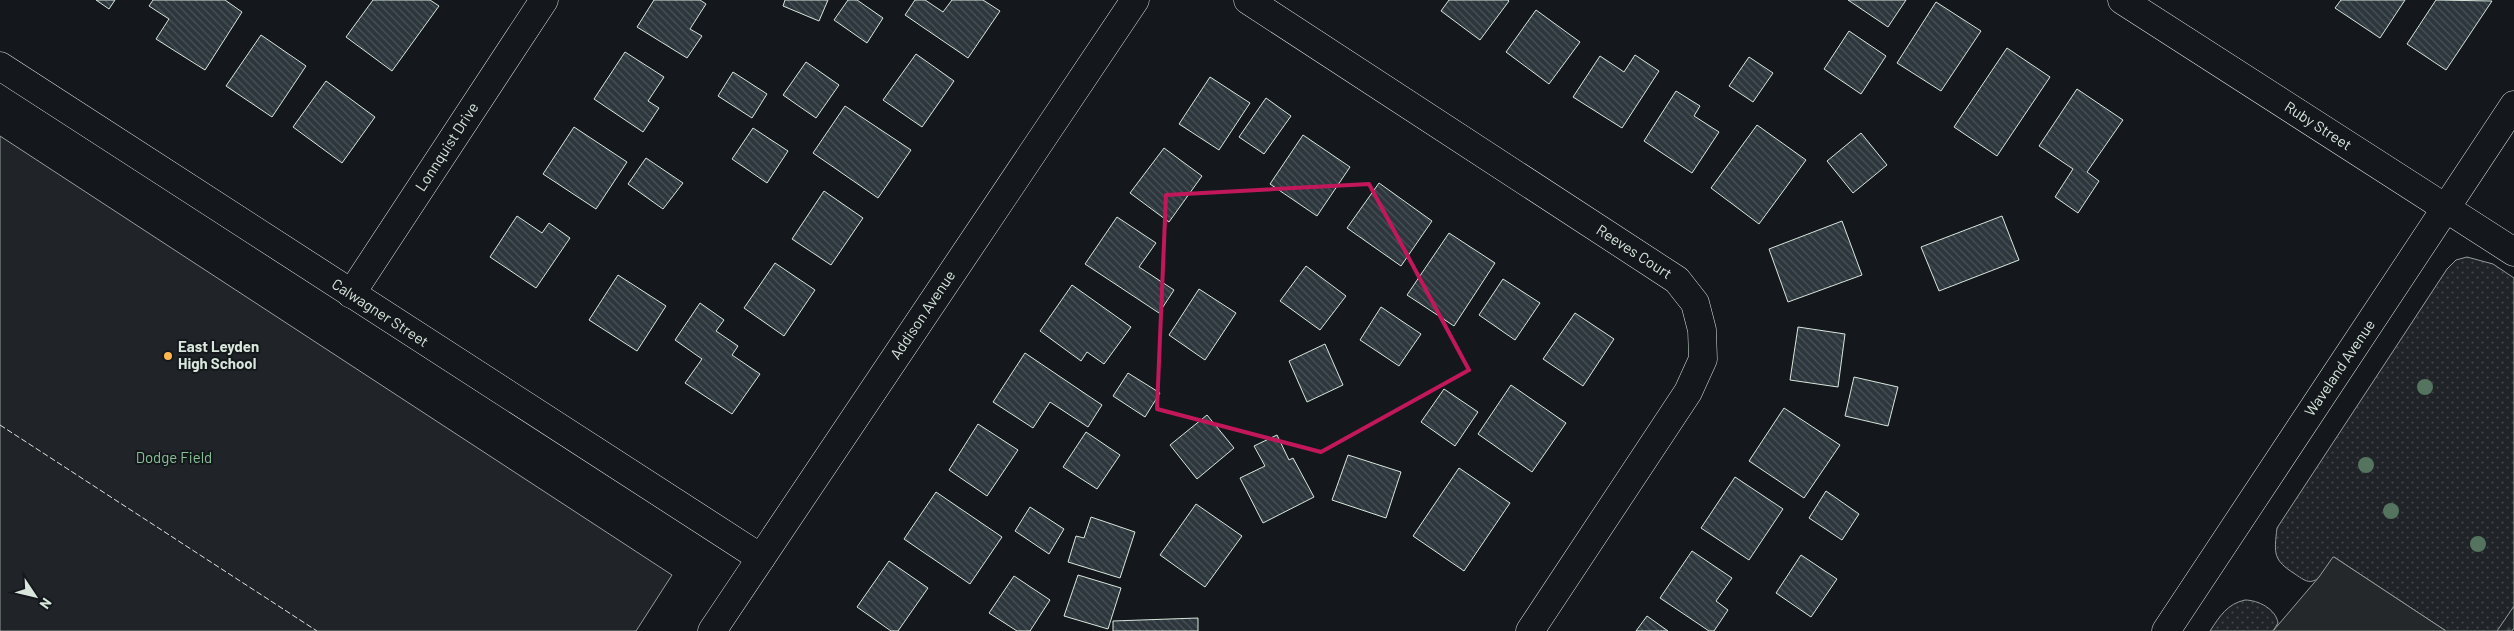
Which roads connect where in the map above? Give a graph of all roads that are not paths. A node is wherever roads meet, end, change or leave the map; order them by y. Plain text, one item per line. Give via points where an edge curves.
1 (544, 0) edge
2 (1135, 0) edge
3 (1248, 0) edge
4 (2122, 0) edge
5 (0, 66) edge
6 (2514, 105) edge
7 (2446, 208) junction
8 (2514, 252) edge
9 (351, 294) junction
10 (761, 558) junction
11 (712, 631) edge
12 (1530, 631) edge
13 (2166, 631) edge

1 - 9 street, Lonnquist Drive
2 - 10 street, Addison Avenue
3 - 12 street, Reeves Court via 1677,280 1695,303 1702,330 1703,359 1688,392
4 - 7 street, Ruby Street
5 - 9 street, Calwagner Street
6 - 7 street, Waveland Avenue
7 - 8 street, Ruby Street
7 - 13 street, Waveland Avenue
9 - 10 street, Calwagner Street
10 - 11 street, Addison Avenue

